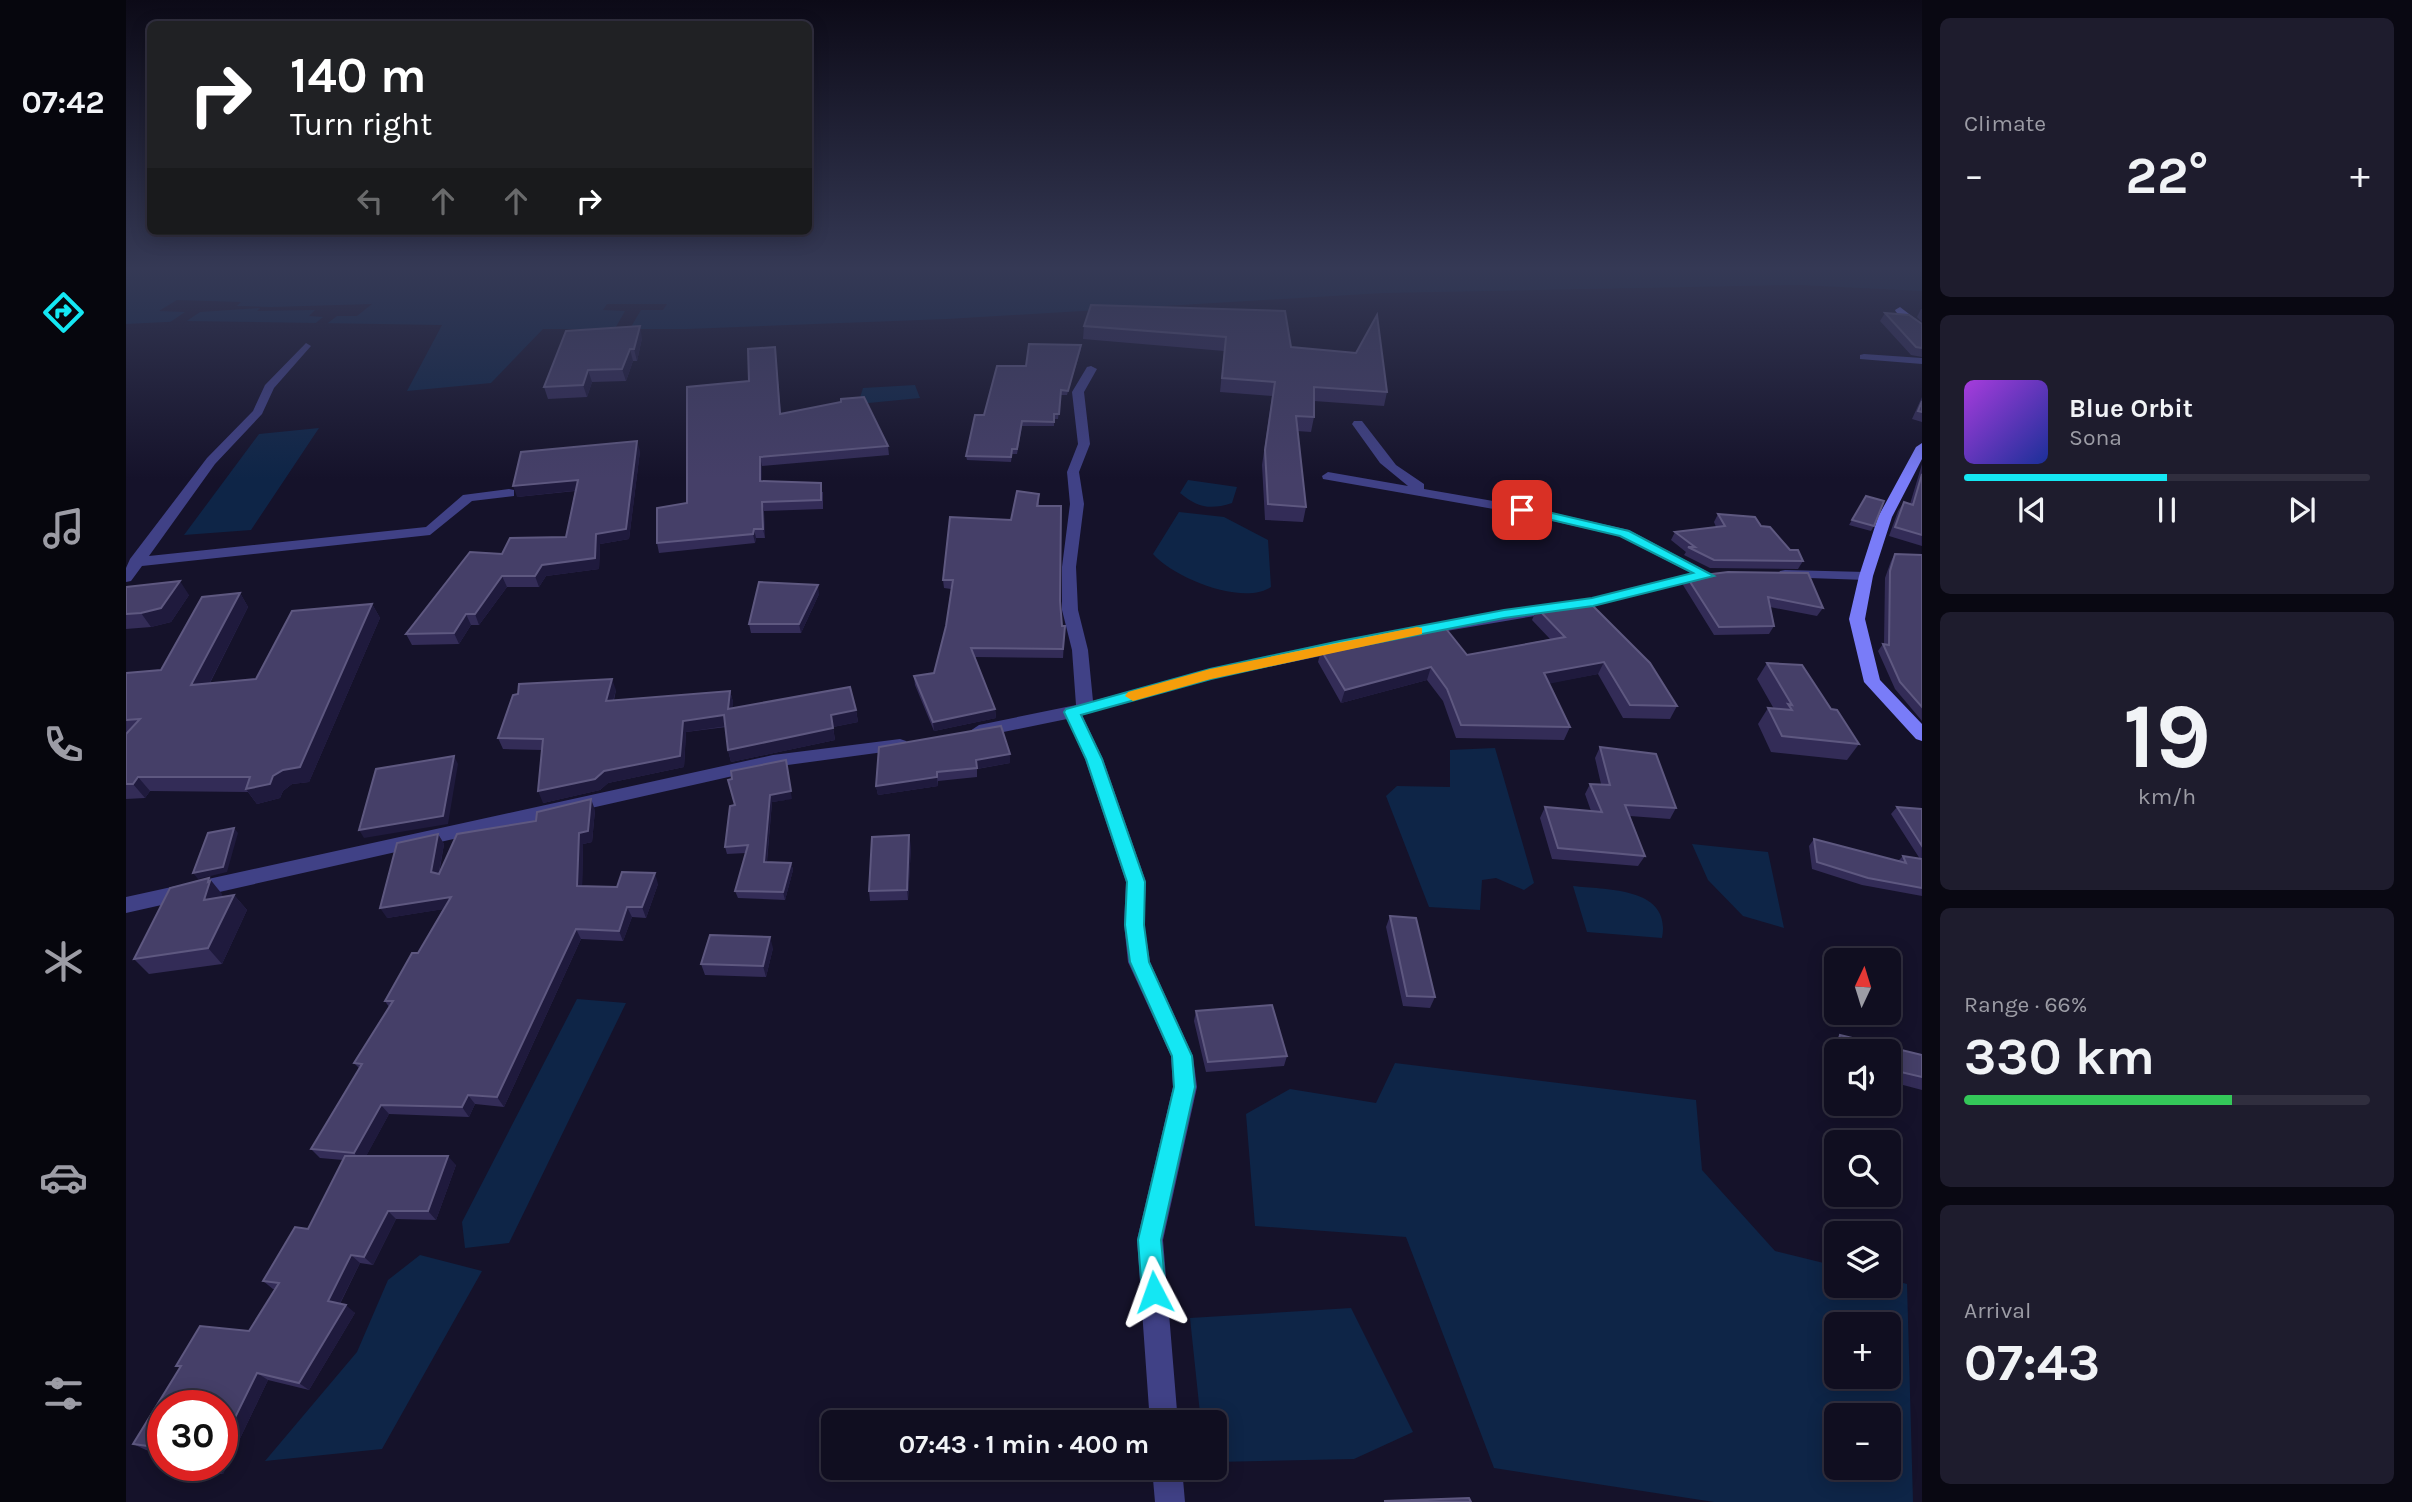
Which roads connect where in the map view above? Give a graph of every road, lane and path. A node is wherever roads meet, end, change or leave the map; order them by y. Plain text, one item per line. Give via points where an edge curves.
1 (306, 346) dead end
2 (1864, 358) dead end
3 (1922, 361) edge
4 (1091, 369) dead end
5 (1358, 424) dead end
6 (1922, 447) edge
7 (1328, 476) dead end
8 (509, 493) dead end
9 (1432, 493) junction
10 (135, 562) junction
11 (1772, 574) edge
12 (1866, 576) junction
13 (126, 578) edge
14 (1079, 710) junction
15 (962, 735) edge
16 (1922, 735) edge
17 (911, 744) edge
18 (126, 905) edge
19 (1163, 1410) edge
20 (1168, 1480) edge
21 (1170, 1502) edge

1 - 10 street via 269,387 258,412 211,461
2 - 3 street
4 - 14 street via 1078,392 1084,444 1073,472 1077,504 1069,567 1070,610 1080,650
5 - 9 street via 1379,455 1405,480
6 - 12 main road via 1885,517
7 - 9 street
8 - 10 street via 468,498 430,531
9 - 14 street via 1624,533 1715,575 1210,674
10 - 13 street
11 - 12 street
12 - 16 main road via 1857,619 1872,682
14 - 15 street
14 - 19 street via 1136,882 1134,925 1139,962 1182,1056 1185,1087 1150,1240
17 - 18 street via 774,761
20 - 21 street

